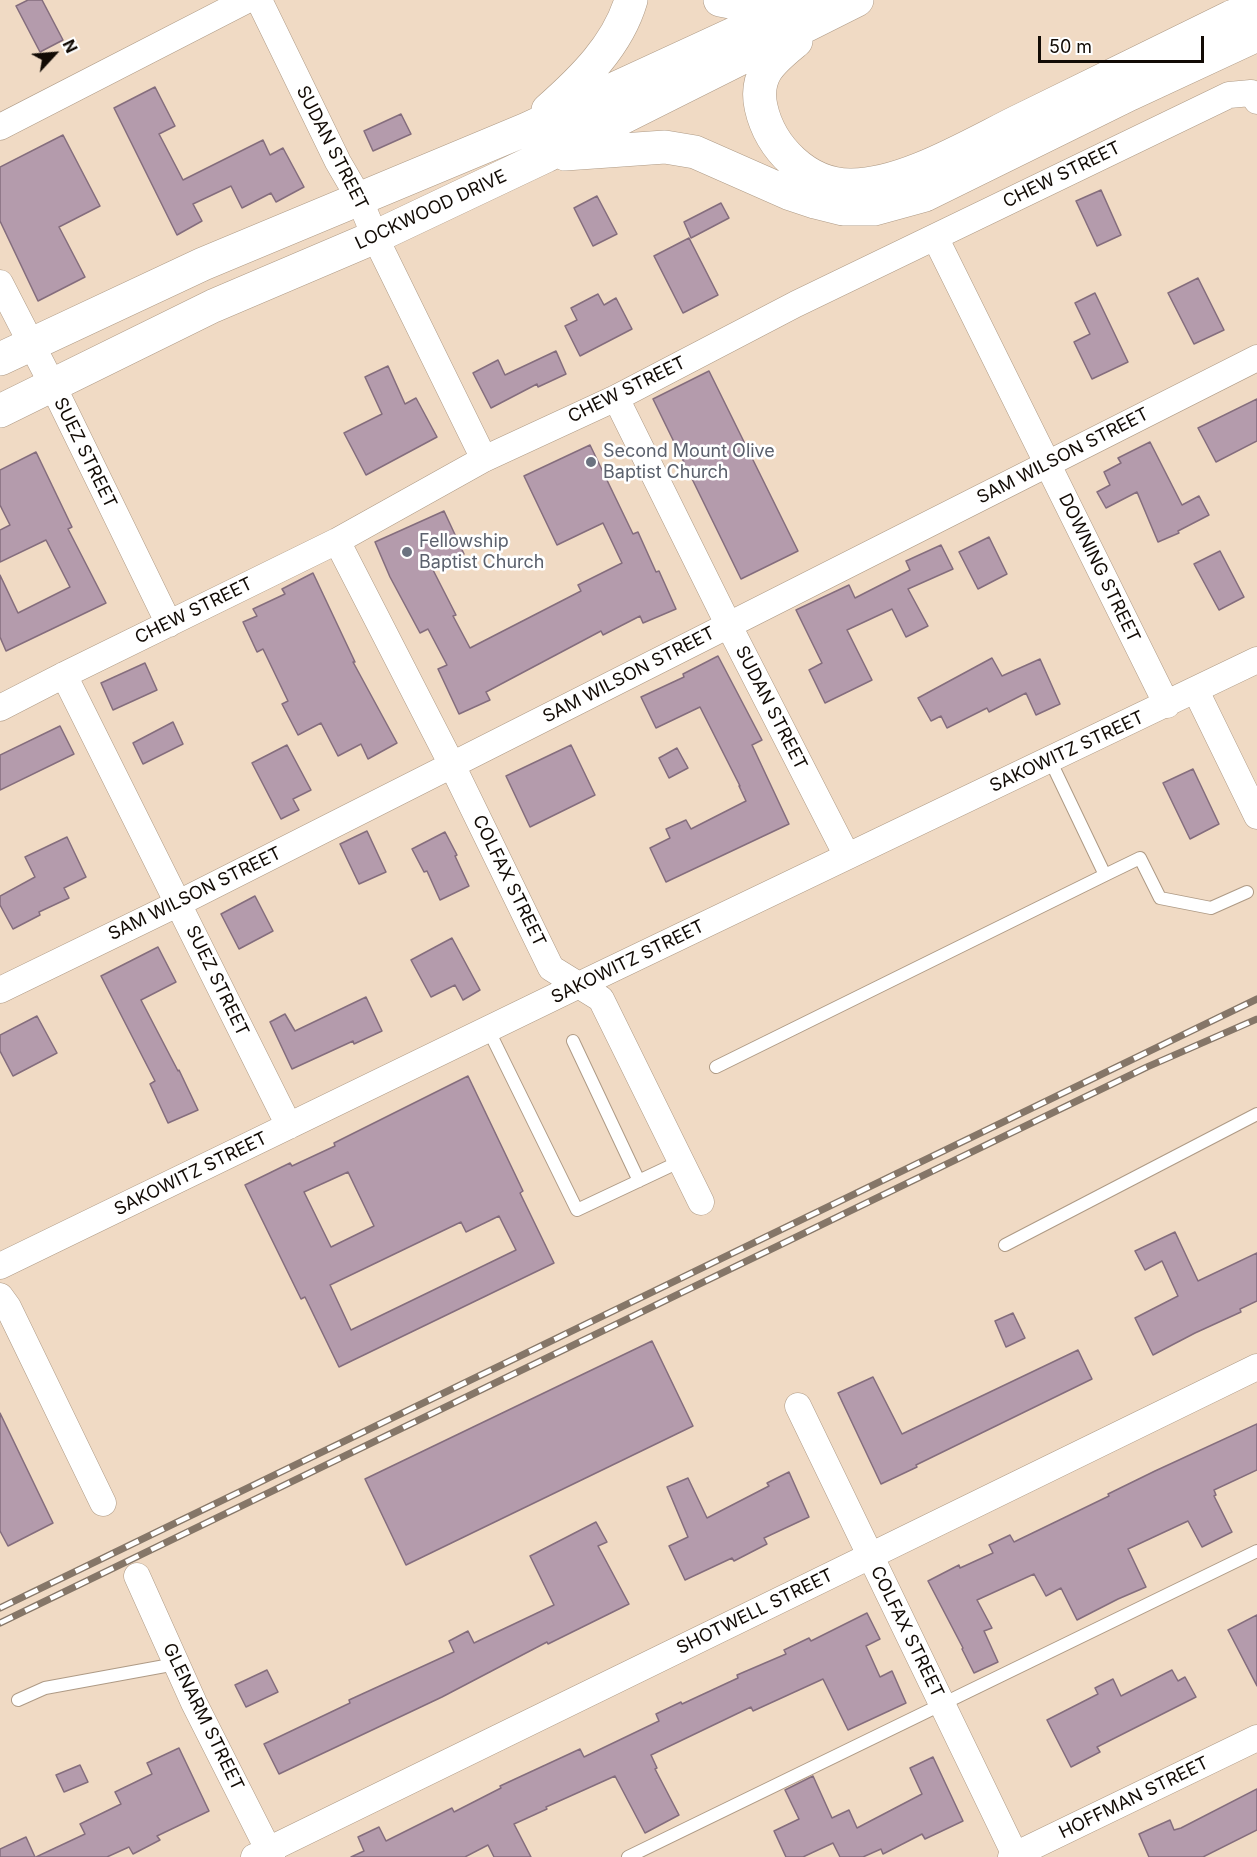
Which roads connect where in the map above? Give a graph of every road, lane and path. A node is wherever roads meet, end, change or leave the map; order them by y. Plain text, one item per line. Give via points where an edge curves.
1 (247, 0) edge
2 (259, 0) edge
3 (631, 0) edge
4 (720, 0) edge
5 (780, 0) edge
6 (832, 4) edge
7 (1257, 7) edge
8 (1257, 35) edge
9 (1257, 101) edge
10 (0, 127) edge
11 (527, 129) junction
12 (546, 156) junction
13 (359, 198) junction
14 (375, 237) junction
15 (935, 237) junction
16 (0, 283) edge
17 (31, 344) junction
18 (1257, 358) edge
19 (0, 359) edge
20 (52, 384) junction
21 (616, 398) junction
22 (0, 411) edge
23 (484, 459) junction
24 (1047, 464) junction
25 (337, 541) junction
26 (169, 624) junction
27 (728, 624) junction
28 (1257, 660) edge
29 (64, 675) junction
30 (1196, 690) junction
31 (1167, 705) junction
32 (0, 708) edge
33 (1050, 760) junction
34 (452, 765) junction
35 (1257, 816) edge
36 (847, 856) junction
37 (1106, 875) junction
38 (1247, 892) dead end
39 (179, 903) junction
40 (579, 985) junction
41 (0, 990) edge
42 (488, 1029) junction
43 (573, 1041) dead end
44 (716, 1067) dead end
45 (1257, 1114) edge
46 (289, 1126) junction
47 (681, 1161) junction
48 (639, 1181) junction
49 (701, 1202) dead end
50 (1005, 1245) dead end
51 (0, 1266) edge
52 (0, 1296) edge
53 (1257, 1367) edge
54 (798, 1406) dead end
55 (103, 1503) dead end
56 (1257, 1551) edge
57 (870, 1555) junction
58 (137, 1576) dead end
59 (176, 1664) junction
60 (18, 1700) dead end
61 (942, 1704) junction
62 (1257, 1738) edge
63 (265, 1855) edge
64 (1014, 1856) edge
65 (628, 1857) edge

1 - 10 street
2 - 13 street, SUDAN STREET
3 - 11 main road via 606,50 573,88
4 - 5 main road via 746,5
6 - 7 main road via 769,63 758,93 764,120 779,148 821,180 850,185 882,181 937,161
6 - 11 main road, LOCKWOOD DRIVE
6 - 12 main road, LOCKWOOD DRIVE
8 - 12 main road via 925,195 873,209 843,209 815,202 695,152 665,147
9 - 15 street, CHEW STREET via 1251,93 1229,95
11 - 13 main road, LOCKWOOD DRIVE
12 - 14 main road, LOCKWOOD DRIVE
13 - 14 street, SUDAN STREET
13 - 17 main road, LOCKWOOD DRIVE via 203,264
14 - 20 main road, LOCKWOOD DRIVE via 213,306
14 - 23 street, SUDAN STREET
15 - 21 street, CHEW STREET
15 - 24 street, DOWNING STREET
16 - 17 street, SUEZ STREET
17 - 19 main road, LOCKWOOD DRIVE
17 - 20 street, SUEZ STREET
18 - 24 street, SAM WILSON STREET
20 - 22 main road, LOCKWOOD DRIVE
20 - 26 street, SUEZ STREET
21 - 23 street, CHEW STREET
21 - 27 street, SUDAN STREET
23 - 25 street, CHEW STREET
24 - 27 street, SAM WILSON STREET
24 - 31 street, DOWNING STREET
25 - 26 street, CHEW STREET
25 - 34 street, COLFAX STREET
26 - 29 street, CHEW STREET
27 - 34 street, SAM WILSON STREET
27 - 36 street, SUDAN STREET
28 - 30 street, SAKOWITZ STREET
29 - 32 street, CHEW STREET
29 - 39 street, SUEZ STREET
30 - 31 street, SAKOWITZ STREET
30 - 35 street
31 - 33 street, SAKOWITZ STREET
33 - 36 street, SAKOWITZ STREET
33 - 37 lane
34 - 39 street, SAM WILSON STREET
34 - 40 street, COLFAX STREET via 551,968
36 - 40 street, SAKOWITZ STREET
37 - 38 lane via 1140,858 1160,898 1212,908
37 - 44 lane
39 - 41 street, SAM WILSON STREET
39 - 46 street, SUEZ STREET
40 - 42 street, SAKOWITZ STREET
40 - 47 street, COLFAX STREET via 601,999
42 - 46 street, SAKOWITZ STREET
42 - 48 lane via 578,1210
43 - 48 lane
45 - 50 lane
46 - 51 street, SAKOWITZ STREET
47 - 48 lane
47 - 49 street, COLFAX STREET
52 - 55 street
53 - 57 street, SHOTWELL STREET
54 - 57 street, COLFAX STREET
56 - 61 lane
57 - 61 street, COLFAX STREET
57 - 63 street, SHOTWELL STREET
58 - 59 street, GLENARM STREET
59 - 60 lane via 45,1688
59 - 63 street, GLENARM STREET
61 - 64 street, COLFAX STREET
61 - 65 lane
62 - 64 street, HOFFMAN STREET

